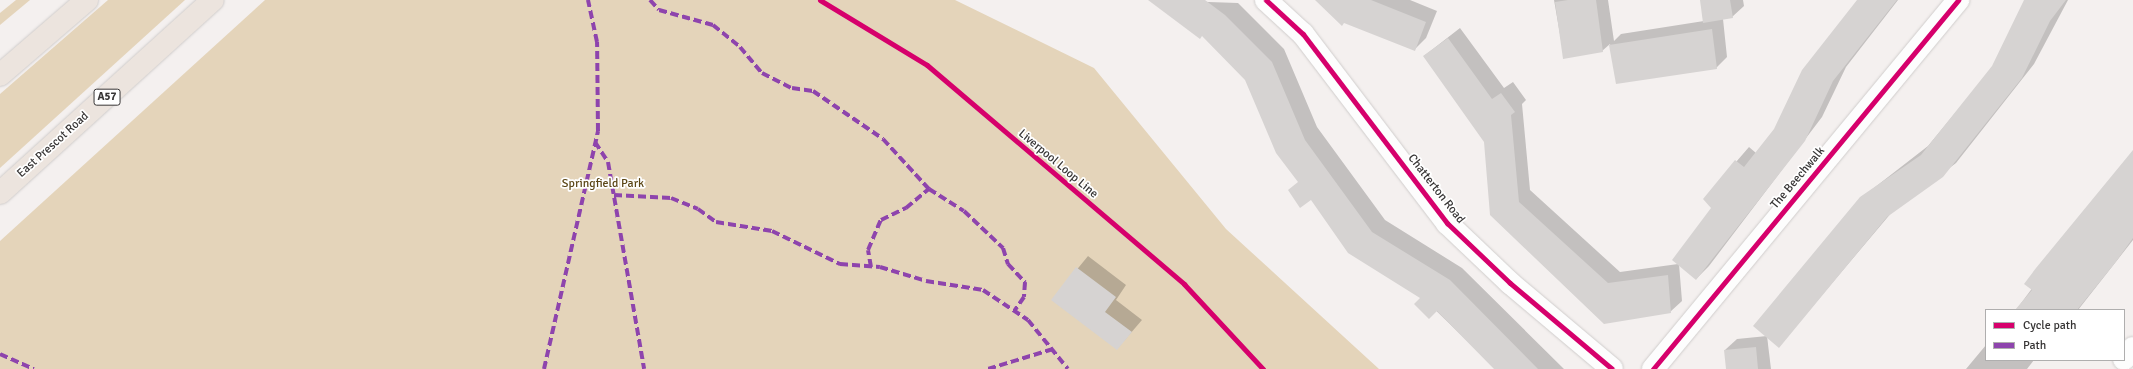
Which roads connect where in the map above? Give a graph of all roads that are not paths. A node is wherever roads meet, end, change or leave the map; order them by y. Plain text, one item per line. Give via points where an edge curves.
1 (87, 0) edge
2 (213, 0) edge
3 (1266, 0) edge
4 (1958, 0) edge
5 (0, 75) edge
6 (0, 193) edge
7 (2133, 348) edge
8 (2125, 357) edge
9 (2121, 361) edge
10 (1612, 369) edge
11 (1653, 369) edge
12 (2115, 369) edge

1 - 5 highway
2 - 6 highway, East Prescot Road / A57
3 - 10 street, Chatterton Road via 1303,34 1447,223 1510,283
4 - 11 street, The Beechwalk
7 - 8 street
9 - 12 street

